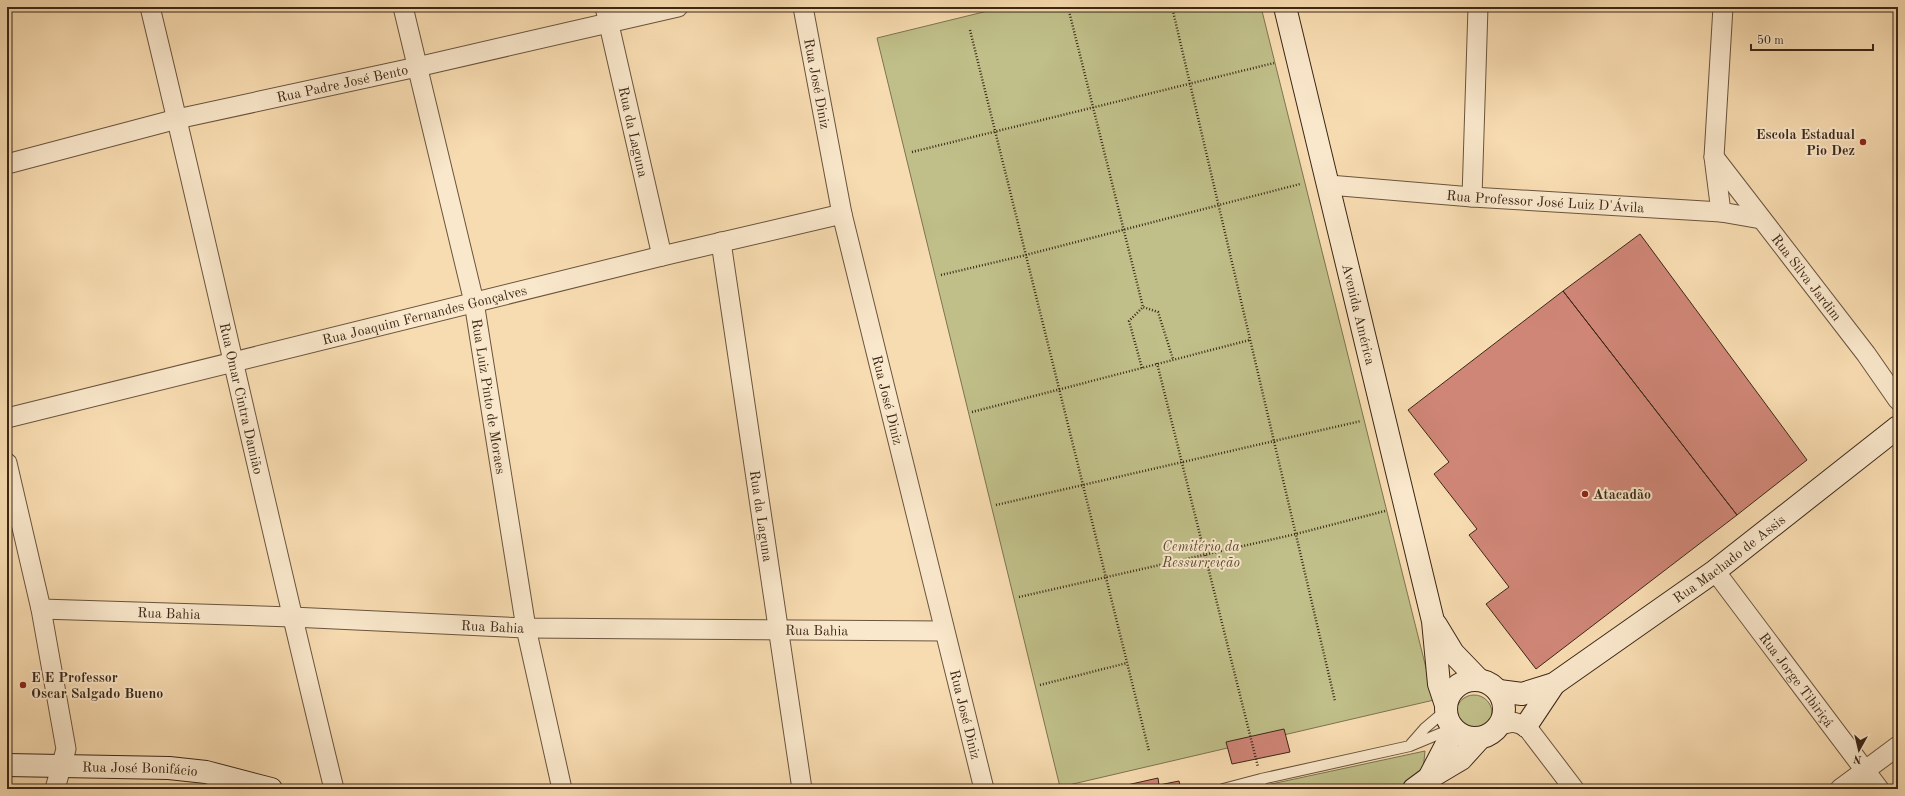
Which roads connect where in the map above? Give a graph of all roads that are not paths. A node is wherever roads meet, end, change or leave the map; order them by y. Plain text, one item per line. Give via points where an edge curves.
1 (150, 7) edge
2 (403, 7) edge
3 (678, 7) edge
4 (804, 7) edge
5 (1285, 7) edge
6 (1478, 7) edge
7 (1723, 7) edge
8 (607, 15) edge
9 (417, 67) junction
10 (177, 118) junction
11 (1714, 157) junction
12 (7, 164) edge
13 (1329, 185) junction
14 (1472, 197) junction
15 (1720, 212) junction
16 (842, 214) junction
17 (1761, 219) junction
18 (721, 242) junction
19 (662, 256) junction
20 (474, 302) junction
21 (234, 362) junction
22 (1898, 400) edge
23 (7, 418) edge
24 (1898, 427) edge
25 (7, 463) edge
26 (1715, 571) junction
27 (42, 609) junction
28 (292, 617) junction
29 (1434, 621) junction
30 (526, 628) junction
31 (778, 629) junction
32 (944, 631) junction
33 (1479, 680) junction
34 (1554, 684) junction
35 (1499, 691) junction
36 (1449, 719) junction
37 (1500, 725) junction
38 (1526, 726) junction
39 (1480, 738) junction
40 (1410, 746) junction
41 (1898, 746) edge
42 (7, 765) edge
43 (62, 766) junction
44 (1865, 771) junction
45 (1422, 783) edge
46 (1261, 784) edge
47 (55, 789) edge
48 (271, 789) edge
49 (334, 789) edge
50 (562, 789) edge
51 (802, 789) edge
52 (984, 789) edge
53 (1223, 789) edge
54 (1574, 789) edge
55 (1840, 789) edge
56 (1879, 789) edge

1 - 10 street, Rua Omar Cintra Damião
2 - 9 street, Rua Luiz Pinto de Moraes
3 - 8 street, Rua Padre José Bento
4 - 16 street, Rua José Diniz
5 - 13 street, Avenida América
6 - 14 street
7 - 11 street
8 - 9 street, Rua Padre José Bento
8 - 19 street, Rua da Laguna
9 - 10 street, Rua Padre José Bento
9 - 20 street, Rua Luiz Pinto de Moraes
10 - 12 street, Rua Padre José Bento
10 - 21 street, Rua Omar Cintra Damião
11 - 15 street
11 - 17 street, Rua Silva Jardim
13 - 14 street, Rua Professor José Luiz D'Ávila
13 - 29 street, Avenida América
14 - 15 street, Rua Professor José Luiz D'Ávila
15 - 17 street, Rua Professor José Luiz D'Ávila
16 - 18 street, Rua Joaquim Fernandes Gonçalves
16 - 32 street, Rua José Diniz
17 - 22 street, Rua Silva Jardim
18 - 19 street, Rua Joaquim Fernandes Gonçalves
18 - 31 street, Rua da Laguna
19 - 20 street, Rua Joaquim Fernandes Gonçalves
20 - 21 street, Rua Joaquim Fernandes Gonçalves
20 - 30 street, Rua Luiz Pinto de Moraes
21 - 23 street, Rua Joaquim Fernandes Gonçalves
21 - 28 street, Rua Omar Cintra Damião
24 - 26 street, Rua Machado de Assis
25 - 27 street
26 - 34 street, Rua Machado de Assis
26 - 44 street, Rua Jorge Tibiriçá
27 - 28 street, Rua Bahia
27 - 43 street via 66,749
28 - 30 street, Rua Bahia
28 - 49 street, Rua Omar Cintra Damião
29 - 33 street, Avenida América via 1453,653
29 - 36 street, Avenida América via 1439,684
30 - 31 street, Rua Bahia
30 - 50 street, Rua Luiz Pinto de Moraes
31 - 32 street, Rua Bahia
31 - 51 street, Rua da Laguna
32 - 52 street, Rua José Diniz
33 - 35 street via 1487,682
33 - 36 street via 1470,680 1454,688 1448,696
34 - 35 street, Rua Machado de Assis via 1522,694
34 - 38 street, Rua Machado de Assis
35 - 37 street via 1505,712
36 - 39 street via 1466,737
36 - 40 lane
36 - 40 lane via 1425,728
36 - 45 street
37 - 38 street via 1513,722
37 - 39 street via 1495,731
38 - 54 street
39 - 45 street via 1461,759
40 - 46 lane
41 - 44 street
42 - 43 street, Rua José Bonifácio
43 - 47 street
43 - 48 street, Rua José Bonifácio via 206,772
44 - 55 street
44 - 56 street, Rua Jorge Tibiriçá
46 - 53 lane

